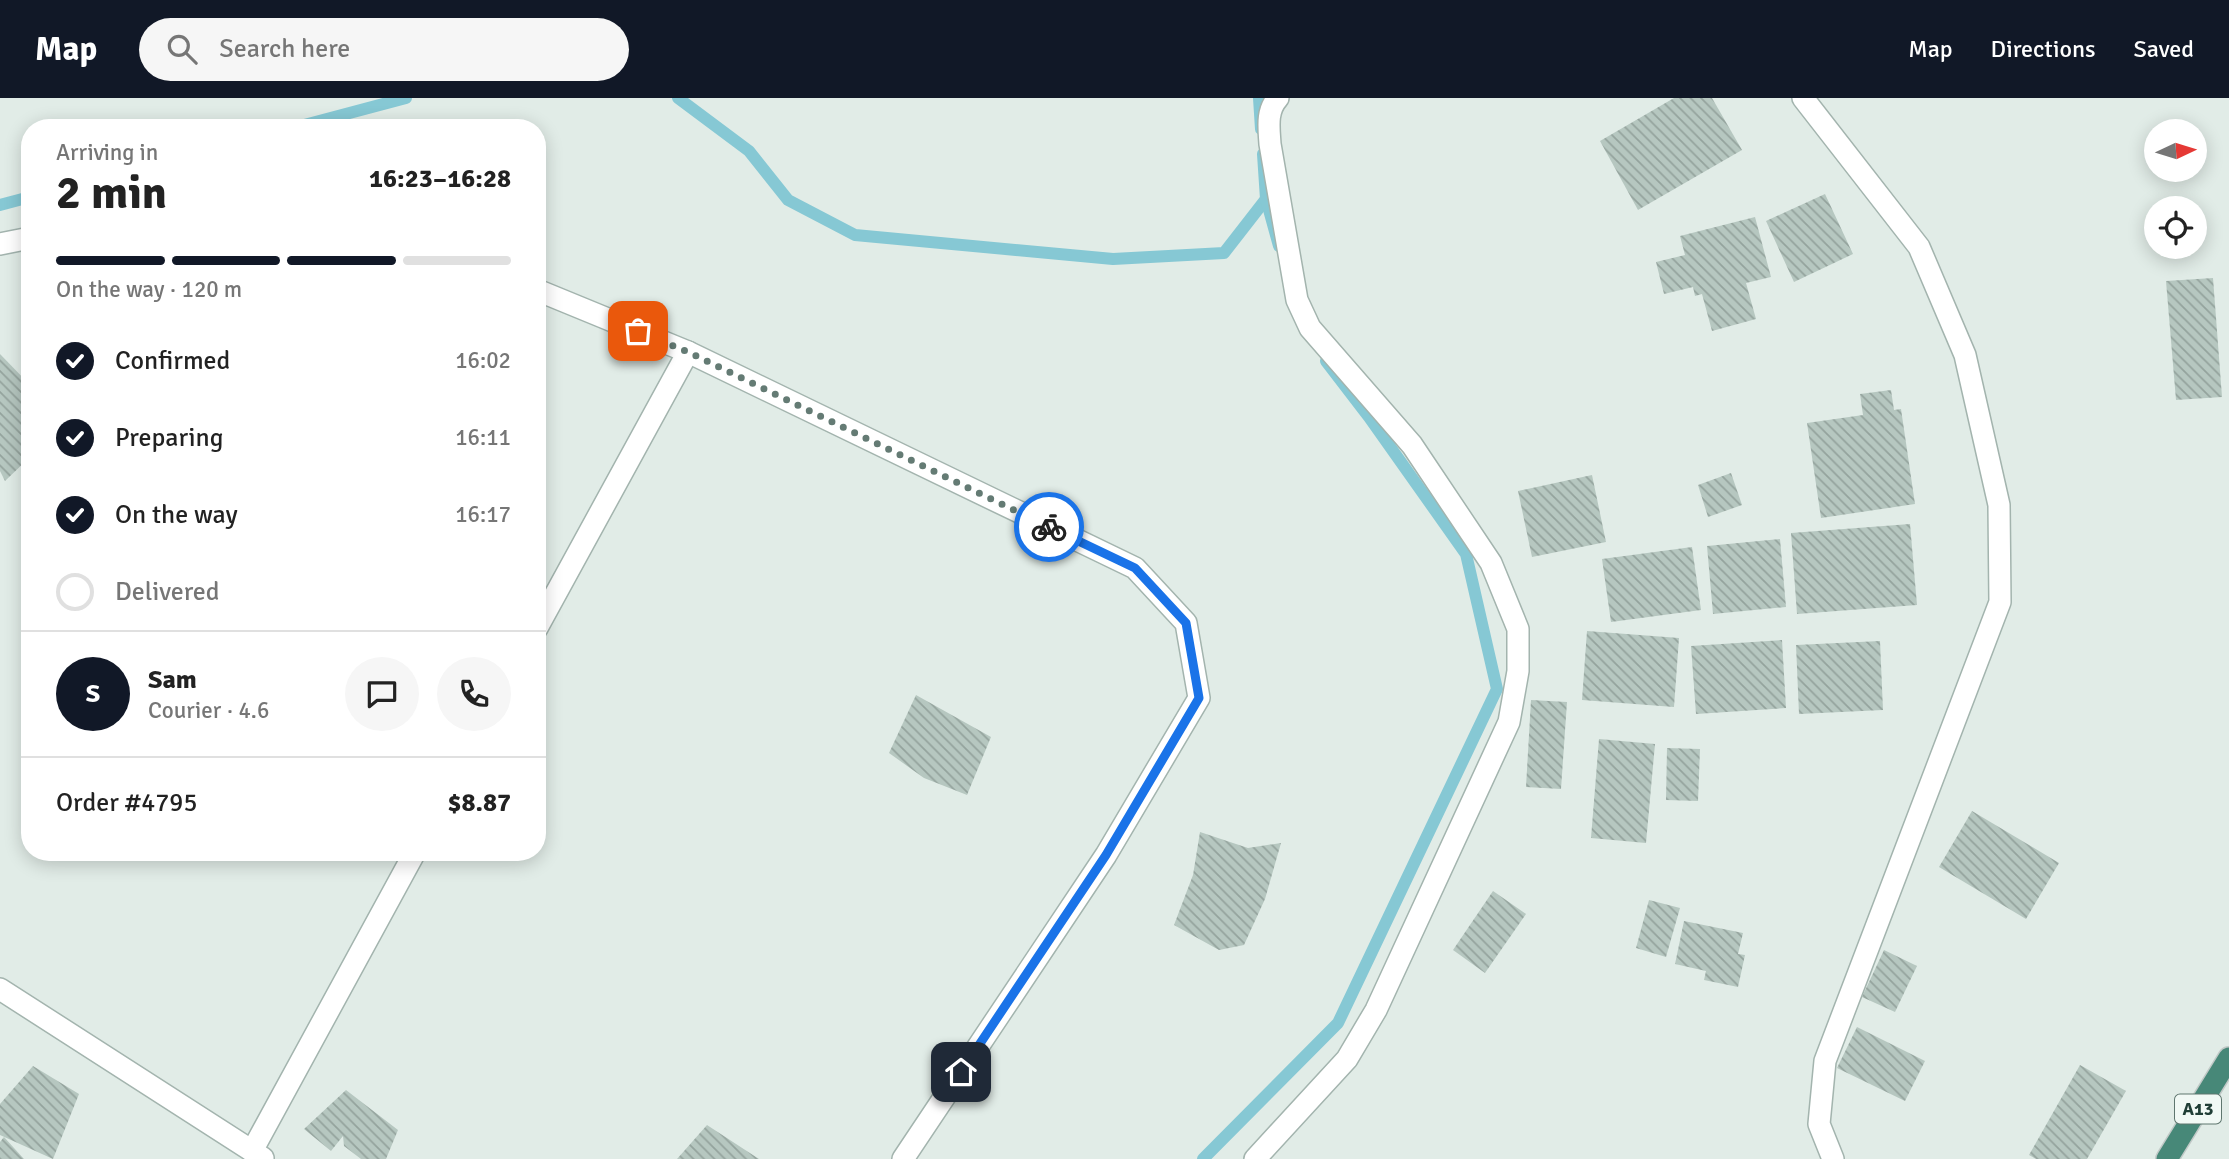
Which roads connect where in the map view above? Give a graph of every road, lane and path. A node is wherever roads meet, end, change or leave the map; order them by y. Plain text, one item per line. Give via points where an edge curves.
1 (1278, 98) edge
2 (1803, 98) edge
3 (21, 240) edge
4 (0, 244) edge
5 (546, 294) edge
6 (688, 352) junction
7 (546, 612) edge
8 (410, 861) edge
9 (0, 989) edge
10 (2229, 1058) edge
11 (258, 1155) edge
12 (903, 1159) edge
13 (1255, 1159) edge
14 (1833, 1159) edge
15 (2167, 1159) edge

1 - 13 street via 1269,120 1270,144 1297,300 1310,328 1412,445 1491,563 1518,629 1518,671 1508,722 1376,1010 1347,1059
2 - 14 street via 1919,247 1965,355 1999,505 2000,602 1825,1061 1819,1124
3 - 4 street
5 - 6 street
6 - 7 street
6 - 12 street via 1135,568 1186,623 1199,698 1106,855
8 - 11 street
9 - 11 street
10 - 15 highway, A13

